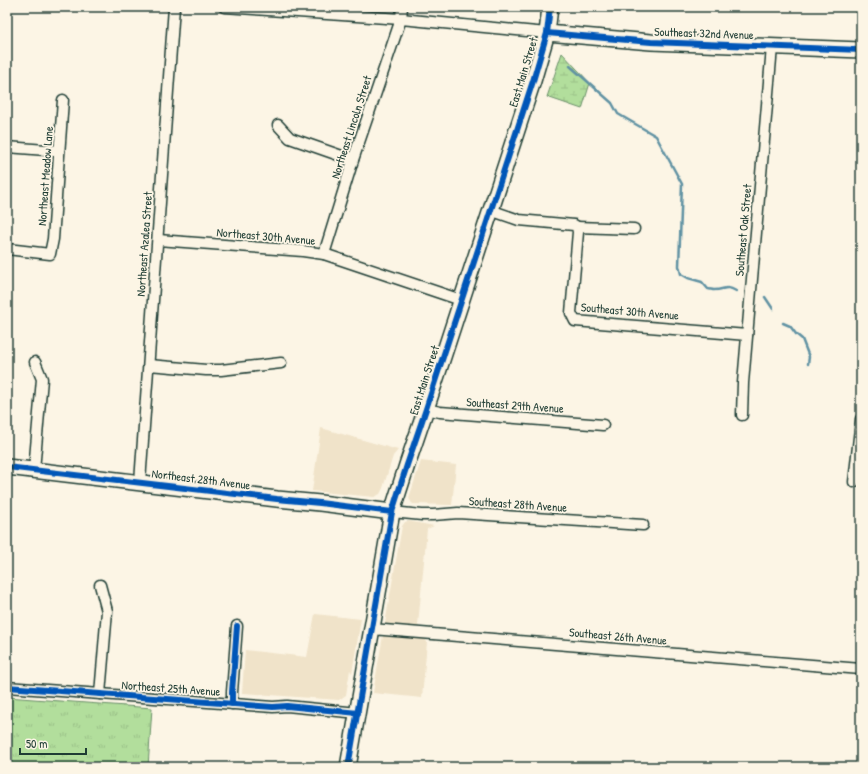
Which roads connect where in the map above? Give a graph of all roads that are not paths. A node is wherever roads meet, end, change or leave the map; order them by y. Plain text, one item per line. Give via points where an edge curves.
1 (174, 7) edge
2 (224, 7) edge
3 (402, 7) edge
4 (550, 7) edge
5 (401, 19) junction
6 (547, 33) junction
7 (772, 47) junction
8 (861, 50) edge
9 (63, 100) dead end
10 (278, 125) dead end
11 (7, 147) edge
12 (60, 151) junction
13 (353, 160) junction
14 (490, 210) junction
15 (578, 227) junction
16 (634, 229) dead end
17 (158, 240) junction
18 (7, 249) edge
19 (324, 254) junction
20 (461, 300) junction
21 (747, 334) junction
22 (36, 362) dead end
23 (282, 363) dead end
24 (149, 365) junction
25 (426, 409) junction
26 (742, 415) dead end
27 (861, 419) edge
28 (603, 425) dead end
29 (7, 467) edge
30 (34, 470) junction
31 (140, 482) junction
32 (854, 482) dead end
33 (392, 512) junction
34 (643, 525) dead end
35 (100, 585) dead end
36 (237, 626) dead end
37 (372, 629) junction
38 (861, 669) edge
39 (7, 687) edge
40 (100, 694) junction
41 (232, 704) junction
42 (358, 713) junction
43 (348, 767) edge

1 - 17 street, Northeast Azalea Street
2 - 5 street
3 - 5 street, Northeast Lincoln Street
4 - 6 main road, East Main Street
5 - 6 street
5 - 13 street, Northeast Lincoln Street
6 - 7 main road, Southeast 32nd Avenue via 651,42
6 - 14 main road, East Main Street
7 - 8 main road, Southeast 32nd Avenue
7 - 21 street, Southeast Oak Street
9 - 12 street, Northeast Meadow Lane
10 - 13 street via 290,138
11 - 12 street
12 - 18 street, Northeast Meadow Lane via 50,254
13 - 19 street, Northeast Lincoln Street
14 - 15 street via 519,220
14 - 20 main road, East Main Street
15 - 16 street
15 - 21 street, Southeast 30th Avenue via 571,313 575,320
17 - 19 street, Northeast 30th Avenue
17 - 24 street, Northeast Azalea Street
19 - 20 street, Northeast 30th Avenue
20 - 25 main road, East Main Street
21 - 26 street, Southeast Oak Street
22 - 30 street via 42,379
23 - 24 street via 221,370
24 - 31 street, Northeast Azalea Street
25 - 28 street, Southeast 29th Avenue
25 - 33 main road, East Main Street
27 - 32 street
29 - 30 main road, Northeast 28th Avenue
30 - 31 main road, Northeast 28th Avenue
31 - 33 main road, Northeast 28th Avenue
33 - 34 street, Southeast 28th Avenue via 433,516 458,513
33 - 37 main road, East Main Street
35 - 40 street via 107,611
36 - 41 street
37 - 38 street, Southeast 26th Avenue
37 - 42 main road, East Main Street
39 - 40 street, Northeast 25th Avenue
40 - 41 street, Northeast 25th Avenue
41 - 42 street, Northeast 25th Avenue
42 - 43 main road, East Main Street

